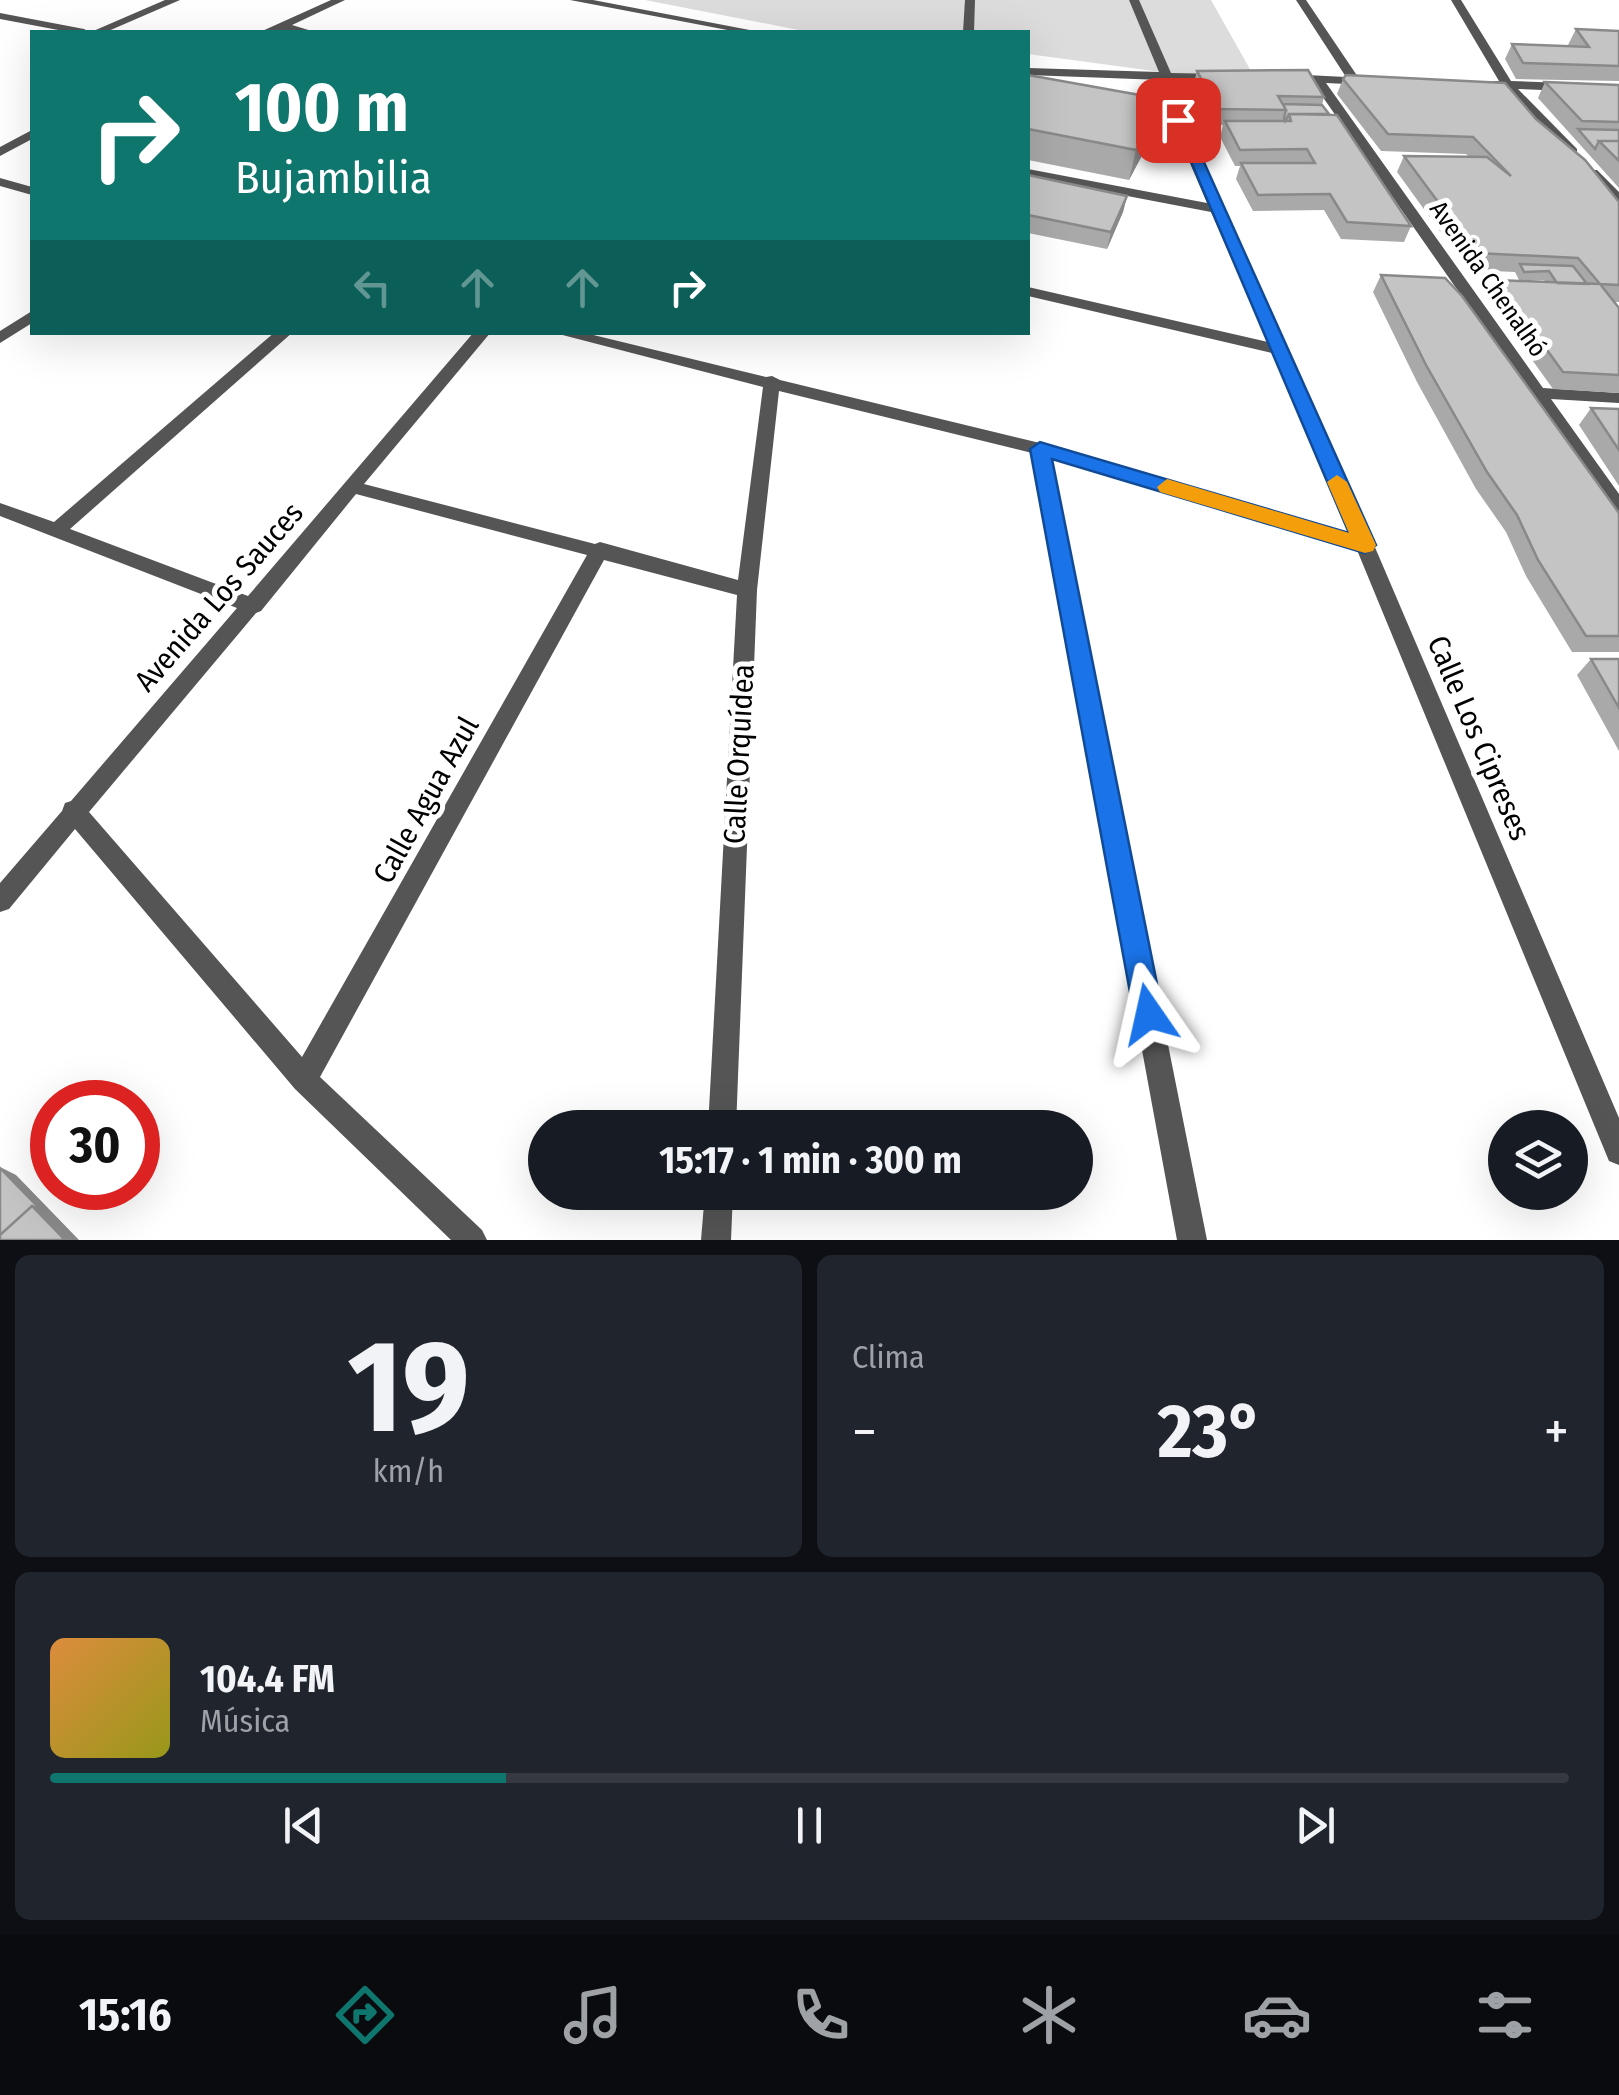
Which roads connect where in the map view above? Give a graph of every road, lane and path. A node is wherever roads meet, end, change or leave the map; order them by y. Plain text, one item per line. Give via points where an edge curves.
1 (175, 0) edge
2 (340, 0) edge
3 (575, 0) edge
4 (970, 0) edge
5 (1134, 0) edge
6 (1301, 0) edge
7 (1456, 0) edge
8 (0, 16) edge
9 (280, 26) junction
10 (74, 30) edge
11 (102, 30) edge
12 (271, 30) edge
13 (300, 30) edge
14 (741, 30) edge
15 (969, 30) edge
16 (1030, 72) edge
17 (1166, 77) junction
18 (1240, 78) edge
19 (1279, 78) edge
20 (1317, 78) junction
21 (1354, 80) junction
22 (1392, 82) edge
23 (1030, 84) edge
24 (1468, 84) edge
25 (1507, 85) junction
26 (1046, 88) edge
27 (1619, 88) edge
28 (1159, 116) edge
29 (1178, 120) junction
30 (30, 135) edge
31 (0, 152) edge
32 (1030, 173) edge
33 (0, 182) edge
34 (30, 190) edge
35 (1619, 200) edge
36 (1218, 209) junction
37 (1030, 292) edge
38 (30, 317) edge
39 (282, 335) edge
40 (480, 335) edge
41 (572, 335) edge
42 (0, 338) edge
43 (1279, 350) junction
44 (772, 381) junction
45 (1538, 393) junction
46 (1619, 398) edge
47 (1040, 449) junction
48 (352, 487) junction
49 (0, 508) edge
50 (1619, 508) edge
51 (58, 529) junction
52 (1365, 545) junction
53 (600, 549) junction
54 (747, 590) junction
55 (254, 606) junction
56 (74, 810) junction
57 (0, 901) edge
58 (304, 1080) junction
59 (723, 1110) edge
60 (1619, 1151) edge
61 (718, 1210) edge
62 (472, 1240) edge
63 (716, 1240) edge
64 (1192, 1240) edge

1 - 11 street
2 - 9 street
3 - 14 street
4 - 15 street
5 - 17 street, Calle Los Cipreses
6 - 21 street
7 - 25 street
8 - 10 street
9 - 12 street
9 - 13 street
16 - 17 street
17 - 18 street
17 - 29 street, Calle Los Cipreses
19 - 20 street
20 - 21 street
20 - 45 street, Avenida Chenalhó
21 - 22 street
23 - 26 street
24 - 25 street
25 - 27 street
25 - 35 street
28 - 29 street
29 - 36 street, Calle Los Cipreses
30 - 31 street
32 - 36 street
33 - 34 street
36 - 43 street, Calle Los Cipreses
37 - 43 street
38 - 42 street
39 - 51 street
40 - 48 street, Avenida Los Sauces
41 - 44 street
43 - 52 street, Calle Los Cipreses
44 - 47 street
44 - 54 street, Calle Orquídea
45 - 46 street
45 - 50 street, Avenida Chenalhó
47 - 52 street
47 - 64 street
48 - 53 street
48 - 55 street, Avenida Los Sauces
49 - 51 street
51 - 55 street
52 - 60 street, Calle Los Cipreses
53 - 54 street
53 - 58 street, Calle Agua Azul
54 - 59 street, Calle Orquídea
55 - 56 street, Avenida Los Sauces
56 - 57 street, Avenida Los Sauces
56 - 58 street
58 - 62 street
61 - 63 street

